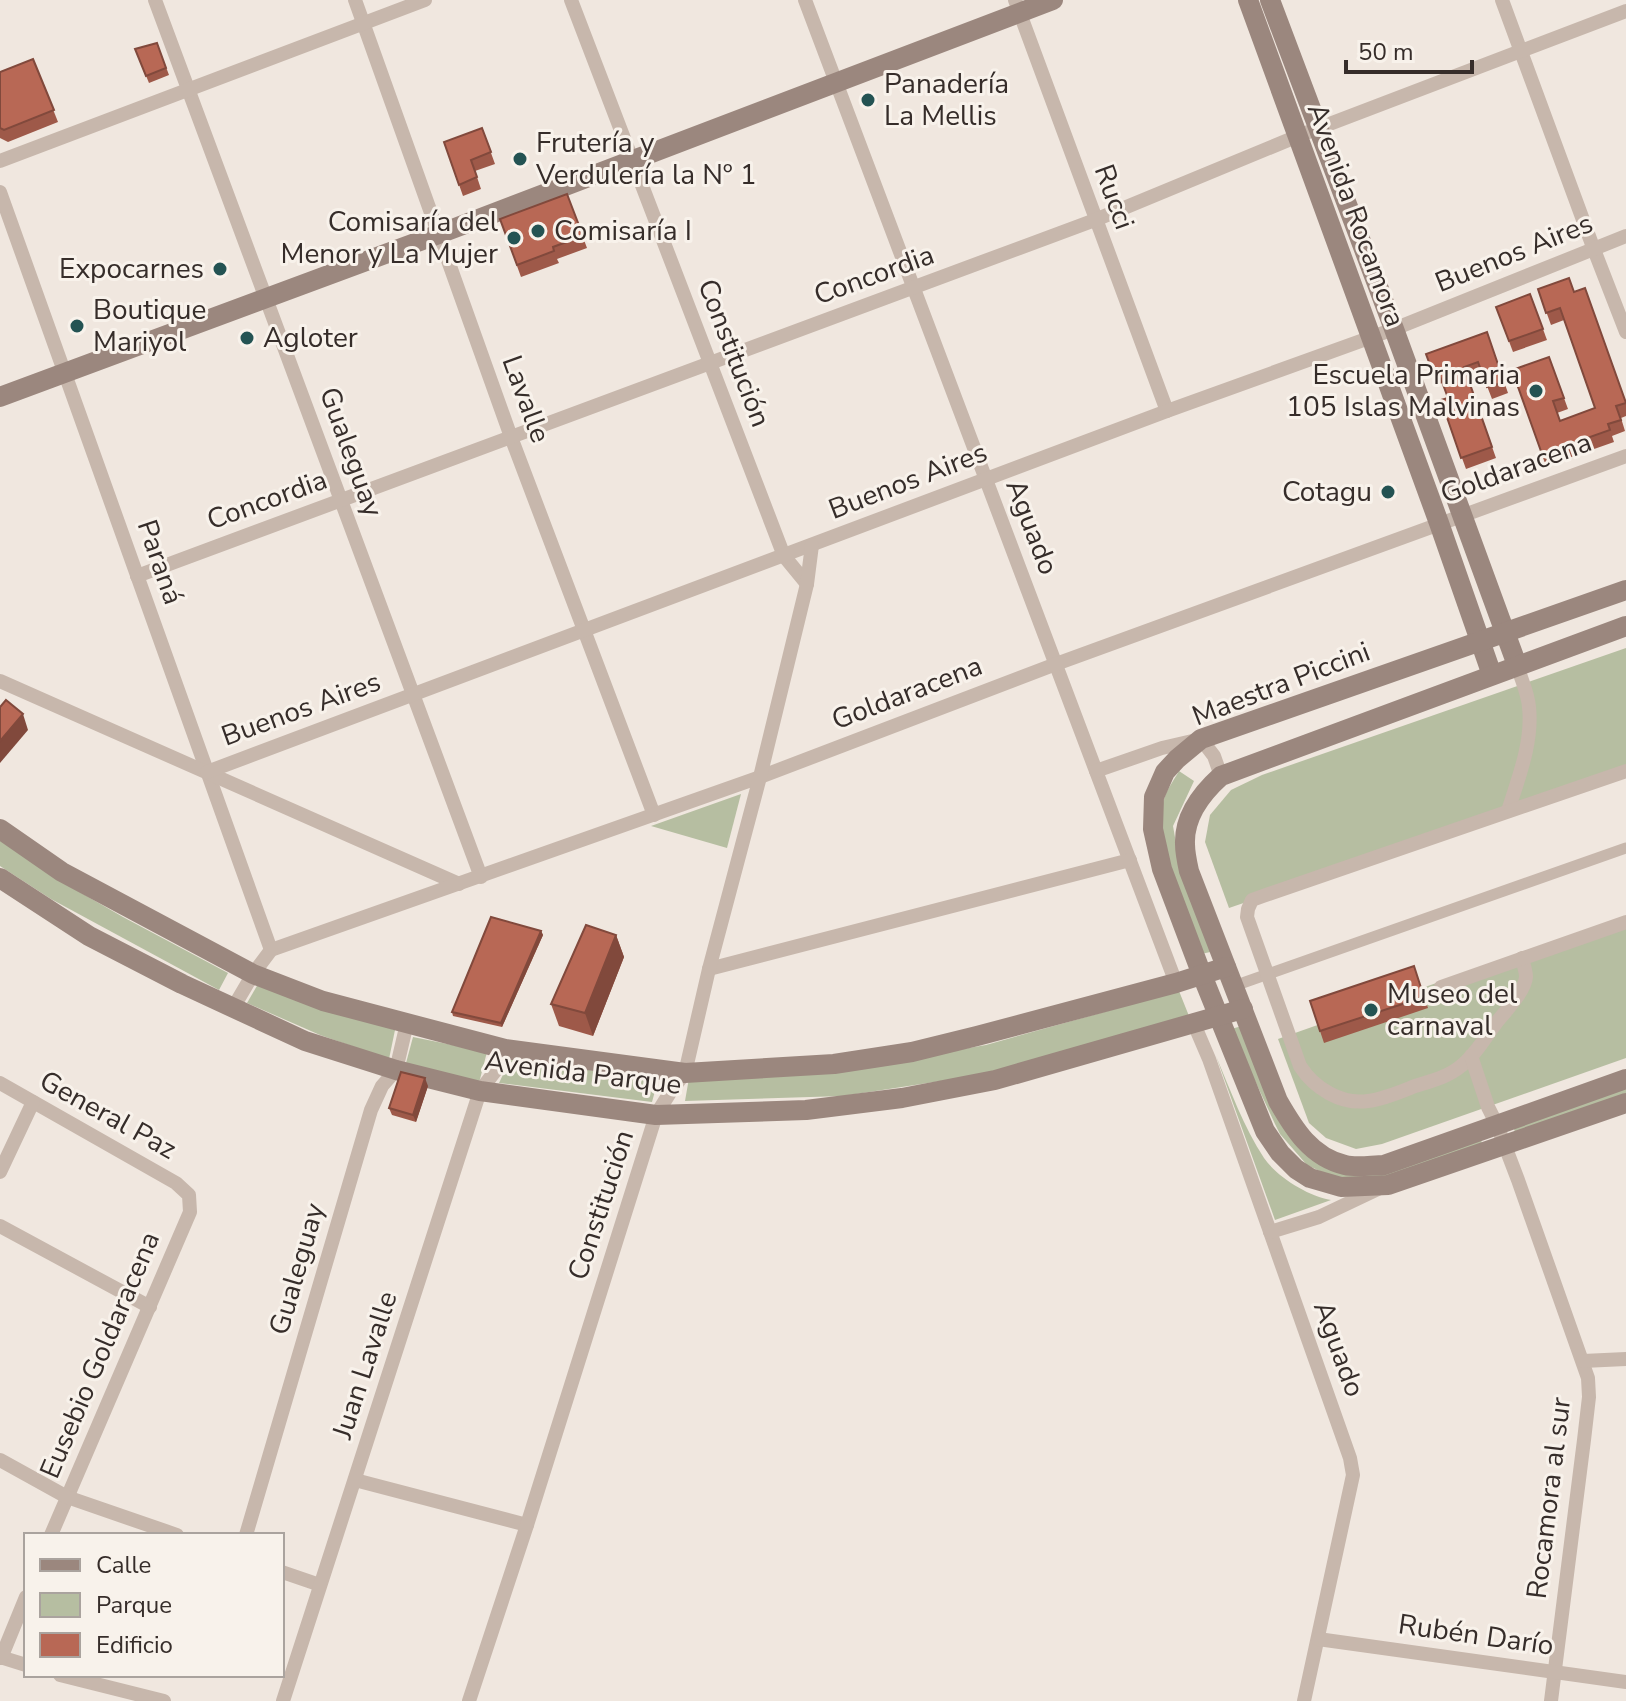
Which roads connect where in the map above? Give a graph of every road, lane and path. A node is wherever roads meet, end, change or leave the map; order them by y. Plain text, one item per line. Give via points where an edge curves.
1 (155, 0) edge
2 (355, 0) edge
3 (425, 0) edge
4 (571, 0) edge
5 (805, 0) edge
6 (1053, 0) edge
7 (1248, 0) edge
8 (1270, 0) edge
9 (1502, 0) edge
10 (1017, 6) edge
11 (1626, 11) edge
12 (363, 24) junction
13 (1521, 52) junction
14 (836, 82) junction
15 (188, 89) junction
16 (1319, 128) junction
17 (1298, 136) junction
18 (633, 159) junction
19 (0, 161) edge
20 (0, 192) edge
21 (1095, 220) junction
22 (439, 234) junction
23 (1626, 236) edge
24 (1593, 247) junction
25 (914, 288) junction
26 (266, 298) junction
27 (1394, 329) junction
28 (1626, 332) edge
29 (1371, 338) junction
30 (710, 363) junction
31 (66, 372) junction
32 (0, 397) edge
33 (1167, 411) junction
34 (511, 437) junction
35 (1626, 456) edge
36 (986, 479) junction
37 (341, 500) junction
38 (1462, 515) junction
39 (1439, 523) junction
40 (812, 545) junction
41 (784, 556) junction
42 (137, 576) junction
43 (807, 584) junction
44 (1626, 590) edge
45 (1626, 626) edge
46 (585, 630) junction
47 (1505, 632) junction
48 (1481, 640) junction
49 (1056, 664) junction
50 (1517, 665) junction
51 (1492, 675) junction
52 (0, 681) edge
53 (413, 695) junction
54 (1201, 739) junction
55 (1096, 771) junction
56 (1626, 771) edge
57 (207, 772) junction
58 (1221, 776) junction
59 (760, 777) junction
60 (1508, 811) junction
61 (654, 815) junction
62 (0, 829) edge
63 (1626, 848) edge
64 (1130, 860) junction
65 (481, 877) junction
66 (0, 878) edge
67 (459, 884) junction
68 (1626, 922) edge
69 (271, 950) junction
70 (1522, 958) junction
71 (709, 969) junction
72 (253, 974) junction
73 (1202, 975) junction
74 (1267, 975) junction
75 (1230, 977) junction
76 (1176, 983) junction
77 (1441, 987) dead end
78 (233, 1008) junction
79 (1243, 1009) junction
80 (1219, 1017) junction
81 (407, 1023) junction
82 (1194, 1024) junction
83 (505, 1049) junction
84 (1471, 1056) junction
85 (396, 1070) junction
86 (685, 1073) junction
87 (1626, 1079) edge
88 (0, 1083) edge
89 (480, 1091) junction
90 (33, 1102) junction
91 (1626, 1103) edge
92 (656, 1115) junction
93 (1501, 1134) junction
94 (0, 1172) edge
95 (1388, 1185) junction
96 (189, 1195) joint
97 (0, 1226) edge
98 (1270, 1232) junction
99 (150, 1307) junction
100 (1626, 1359) edge
101 (1583, 1361) junction
102 (0, 1460) edge
103 (355, 1480) junction
104 (67, 1497) junction
105 (527, 1525) junction
106 (52, 1533) edge
107 (171, 1533) edge
108 (247, 1533) edge
109 (284, 1573) edge
110 (320, 1585) junction
111 (24, 1602) edge
112 (1318, 1639) junction
113 (1, 1658) edge
114 (24, 1664) edge
115 (1555, 1673) junction
116 (68, 1677) edge
117 (1626, 1682) edge
118 (164, 1701) edge
119 (283, 1701) edge
120 (469, 1701) edge
121 (1304, 1701) edge
122 (1551, 1701) edge

1 - 15 street, Gualeguay
2 - 12 street, Lavalle
3 - 12 street
4 - 18 street, Constitución
5 - 14 street, Aguado
6 - 10 main road
7 - 17 main road, Avenida Rocamora
8 - 16 main road, Avenida Rocamora
9 - 13 street
10 - 14 main road
10 - 21 street, Rucci
11 - 13 street, Concordia
12 - 15 street
12 - 22 street, Lavalle
13 - 16 street, Concordia
13 - 24 street
14 - 18 main road
14 - 25 street, Aguado
15 - 19 street
15 - 26 street, Gualeguay
16 - 17 street, Concordia
16 - 27 main road, Avenida Rocamora
17 - 21 street, Concordia
17 - 29 main road, Avenida Rocamora
18 - 22 main road
18 - 30 street, Constitución
20 - 31 street, Paraná
21 - 25 street, Concordia
21 - 33 street, Rucci
22 - 26 main road
22 - 34 street, Lavalle
23 - 24 street, Buenos Aires
24 - 27 street, Buenos Aires
24 - 28 street
25 - 30 street, Concordia
25 - 36 street, Aguado
26 - 31 main road
26 - 37 street, Gualeguay
27 - 29 street, Buenos Aires
27 - 38 main road, Avenida Rocamora
29 - 33 street, Buenos Aires
29 - 39 main road, Avenida Rocamora
30 - 34 street, Concordia
30 - 41 street, Constitución
31 - 32 main road
31 - 42 street, Paraná
33 - 36 street, Buenos Aires
34 - 37 street, Concordia
34 - 46 street, Lavalle
35 - 38 street, Goldaracena
36 - 40 street, Buenos Aires
36 - 49 street, Aguado
37 - 42 street, Concordia
37 - 53 street, Gualeguay
38 - 39 street, Goldaracena
38 - 47 main road, Avenida Rocamora
39 - 48 main road, Avenida Rocamora
39 - 49 street, Goldaracena
40 - 41 street, Buenos Aires
40 - 43 street, Constitución
41 - 43 street, Constitución
41 - 46 street, Buenos Aires
42 - 57 street, Paraná
43 - 59 street, Constitución
44 - 47 main road, Maestra Piccini
45 - 50 main road
46 - 53 street, Buenos Aires
46 - 61 street, Lavalle
47 - 48 main road, Maestra Piccini
47 - 50 main road, Avenida Rocamora
48 - 51 main road, Avenida Rocamora
48 - 54 main road, Maestra Piccini
49 - 55 street, Aguado
49 - 59 street, Goldaracena
50 - 51 main road
50 - 60 street via 1530,720
51 - 58 main road
52 - 57 street
53 - 57 street, Buenos Aires
53 - 65 street, Gualeguay
54 - 55 street
54 - 58 street
54 - 73 main road, Maestra Piccini via 1165,772 1154,797 1153,829 1162,869
55 - 64 street, Aguado
56 - 60 street
57 - 67 street
57 - 69 street, Paraná
58 - 75 main road via 1204,791 1190,817 1185,843 1189,871
59 - 61 street, Goldaracena
59 - 71 street, Constitución
60 - 74 street via 1252,900 1247,917
61 - 65 street, Goldaracena
62 - 72 main road, Avenida Parque via 62,872
63 - 74 street
64 - 71 street
64 - 76 street, Aguado
65 - 67 street, Goldaracena
66 - 78 main road, Avenida Parque via 89,936
67 - 69 street, Goldaracena
68 - 70 street
69 - 72 street
70 - 77 street
70 - 84 street via 1526,978 1517,997
71 - 86 street, Constitución
72 - 78 street
72 - 81 main road, Avenida Parque via 323,1001
73 - 75 main road, Avenida Parque
73 - 76 main road, Avenida Parque
73 - 80 main road, Maestra Piccini
74 - 75 street
74 - 84 street via 1300,1066 1309,1080 1335,1096 1365,1102 1383,1098 1445,1075
75 - 79 main road
76 - 86 main road, Avenida Parque via 912,1052 834,1064
78 - 85 main road, Avenida Parque via 305,1041
79 - 80 main road, Avenida Parque
79 - 93 main road via 1278,1101 1310,1148 1324,1155 1347,1166 1384,1165
80 - 82 main road, Avenida Parque
80 - 95 main road, Maestra Piccini via 1265,1131 1296,1169 1341,1187
81 - 83 main road, Avenida Parque
81 - 85 street, Gualeguay
82 - 92 main road, Avenida Parque via 995,1080 902,1098 806,1110
82 - 98 street, Aguado
83 - 86 main road, Avenida Parque
83 - 89 street, Juan Lavalle
84 - 93 street, Rocamora al sur
85 - 89 main road, Avenida Parque
85 - 108 street, Gualeguay via 371,1110
86 - 92 street, Constitución
87 - 93 main road
88 - 90 street, General Paz
89 - 92 main road, Avenida Parque
89 - 103 street, Juan Lavalle
90 - 94 street
90 - 96 street, General Paz
91 - 93 main road
92 - 105 street, Constitución
93 - 95 main road, Maestra Piccini
93 - 101 street, Rocamora al sur
95 - 98 street via 1319,1217
96 - 99 street, Eusebio Goldaracena via 190,1212
97 - 99 street
98 - 112 street, Aguado via 1353,1475
99 - 104 street, Eusebio Goldaracena
100 - 101 street
101 - 115 street, Rocamora al sur via 1589,1397
102 - 104 street
103 - 105 street
103 - 110 street, Juan Lavalle
104 - 106 street, Eusebio Goldaracena
104 - 107 street
105 - 120 street, Constitución
109 - 110 street
110 - 119 street, Juan Lavalle
111 - 113 street
112 - 115 street, Rubén Darío
112 - 121 street, Aguado
113 - 114 street
115 - 117 street, Rubén Darío
115 - 122 street, Rocamora al sur
116 - 118 street

